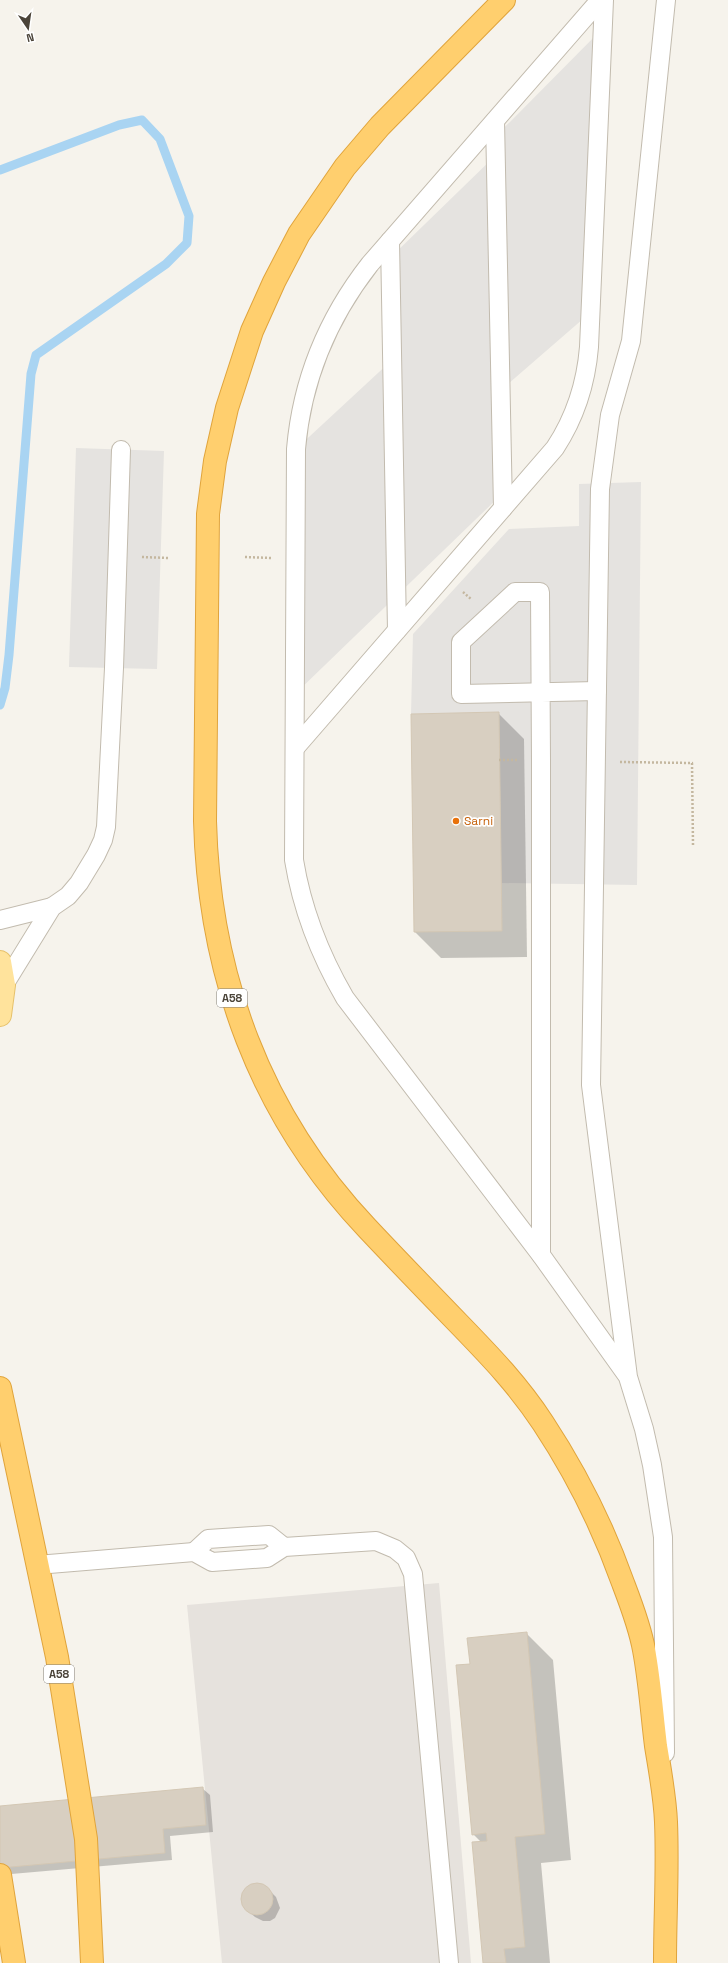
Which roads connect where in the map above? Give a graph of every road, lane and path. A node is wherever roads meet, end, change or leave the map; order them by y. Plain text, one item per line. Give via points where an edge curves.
1 (504, 0) edge
2 (600, 0) edge
3 (604, 0) edge
4 (666, 0) edge
5 (495, 121) junction
6 (390, 241) junction
7 (121, 450) dead end
8 (503, 508) junction
9 (446, 574) junction
10 (488, 617) junction
11 (397, 630) junction
12 (597, 691) junction
13 (540, 692) junction
14 (295, 748) junction
15 (499, 760) dead end
16 (541, 761) junction
17 (595, 761) junction
18 (693, 845) dead end
19 (52, 907) junction
20 (0, 920) edge
21 (0, 962) edge
22 (4, 985) junction
23 (0, 1015) edge
24 (541, 1254) junction
25 (628, 1377) junction
26 (0, 1387) edge
27 (0, 1393) edge
28 (37, 1565) junction
29 (666, 1821) junction
30 (0, 1875) edge
31 (14, 1963) edge
32 (92, 1963) edge
33 (449, 1963) edge
34 (665, 1963) edge

1 - 29 highway, A58 via 380,126 329,189 299,234 274,282 243,356 221,434 208,514 205,821 209,888 220,955 236,1012 258,1068 286,1121 323,1177 352,1212 510,1376 546,1427 584,1493 618,1569 644,1648
2 - 5 lane
3 - 8 lane via 587,369 583,390 561,439
4 - 12 lane via 631,341 610,415 600,482
5 - 6 lane
5 - 8 lane
6 - 11 lane
6 - 14 lane via 357,280 336,314 318,351 301,409 296,450
7 - 19 lane via 106,827 96,855 79,883 68,896
8 - 9 lane
9 - 10 path
9 - 11 lane
10 - 13 lane via 515,592 540,592
10 - 13 lane via 461,642 462,694
11 - 14 lane
12 - 13 lane
12 - 17 lane
13 - 16 lane
14 - 24 lane via 294,860 313,931 331,972 346,998
15 - 16 path
16 - 24 lane
17 - 18 path via 692,763
17 - 25 lane via 591,1085
19 - 20 lane
19 - 22 lane
21 - 22 main road
22 - 23 main road
24 - 25 lane
25 - 29 lane via 652,1465 663,1537
26 - 27 highway, A58
26 - 28 highway, A58
28 - 32 highway, A58 via 57,1658 86,1839
28 - 33 lane via 194,1552 208,1539 269,1535 284,1547 376,1541 406,1558 413,1574
29 - 34 highway, A58
30 - 31 highway

